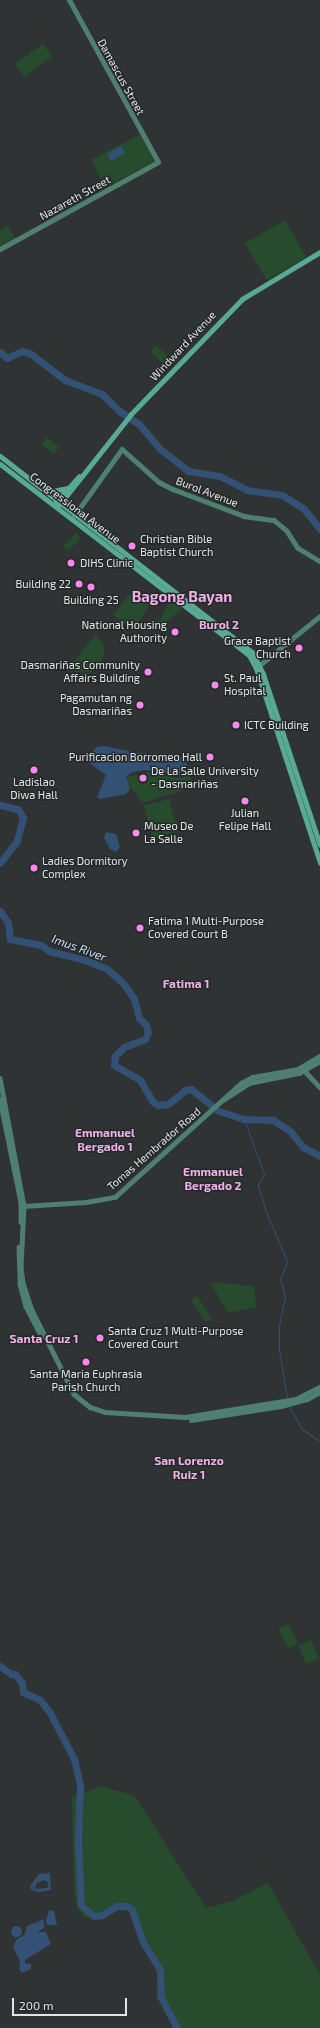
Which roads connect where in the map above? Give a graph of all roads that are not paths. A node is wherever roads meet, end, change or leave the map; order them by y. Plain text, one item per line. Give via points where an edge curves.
1 (69, 0) edge
2 (158, 162) joint
3 (0, 250) edge
4 (320, 252) edge
5 (0, 456) edge
6 (0, 464) edge
7 (80, 476) junction
8 (67, 488) junction
9 (47, 492) junction
10 (57, 504) junction
11 (73, 516) junction
12 (320, 561) edge
13 (320, 616) edge
14 (258, 667) junction
15 (320, 845) edge
16 (320, 863) edge
17 (320, 1056) edge
18 (320, 1061) edge
19 (304, 1069) junction
20 (0, 1078) edge
21 (320, 1087) edge
22 (0, 1099) edge
23 (23, 1206) junction
24 (320, 1387) edge
25 (320, 1392) edge
26 (297, 1400) junction

1 - 2 street, Damascus Street
2 - 3 street, Nazareth Street
4 - 7 main road, Windward Avenue via 242,299 126,419
5 - 9 main road, Congressional Avenue
6 - 10 main road, Congressional Avenue
7 - 8 main road, Windward Avenue
7 - 10 main road, Windward Avenue
8 - 9 main road
8 - 10 main road, Windward Avenue
9 - 10 main road, Congressional Avenue
10 - 11 main road, Congressional Avenue
11 - 12 street, Burol Avenue via 122,448 159,482 173,489 244,516 274,520 287,531 298,548
11 - 14 main road, Congressional Avenue via 243,648
13 - 14 street
14 - 15 main road, Congressional Avenue
14 - 16 main road, Congressional Avenue
17 - 19 street, Tomas Hembrador Road
18 - 19 street, Tomas Hembrador Road
19 - 21 street
19 - 23 street, Tomas Hembrador Road via 248,1079 115,1197 86,1202
20 - 23 street
22 - 23 street
23 - 26 street via 21,1266 29,1305 67,1384 85,1404 105,1412 185,1417
24 - 26 street
25 - 26 street

